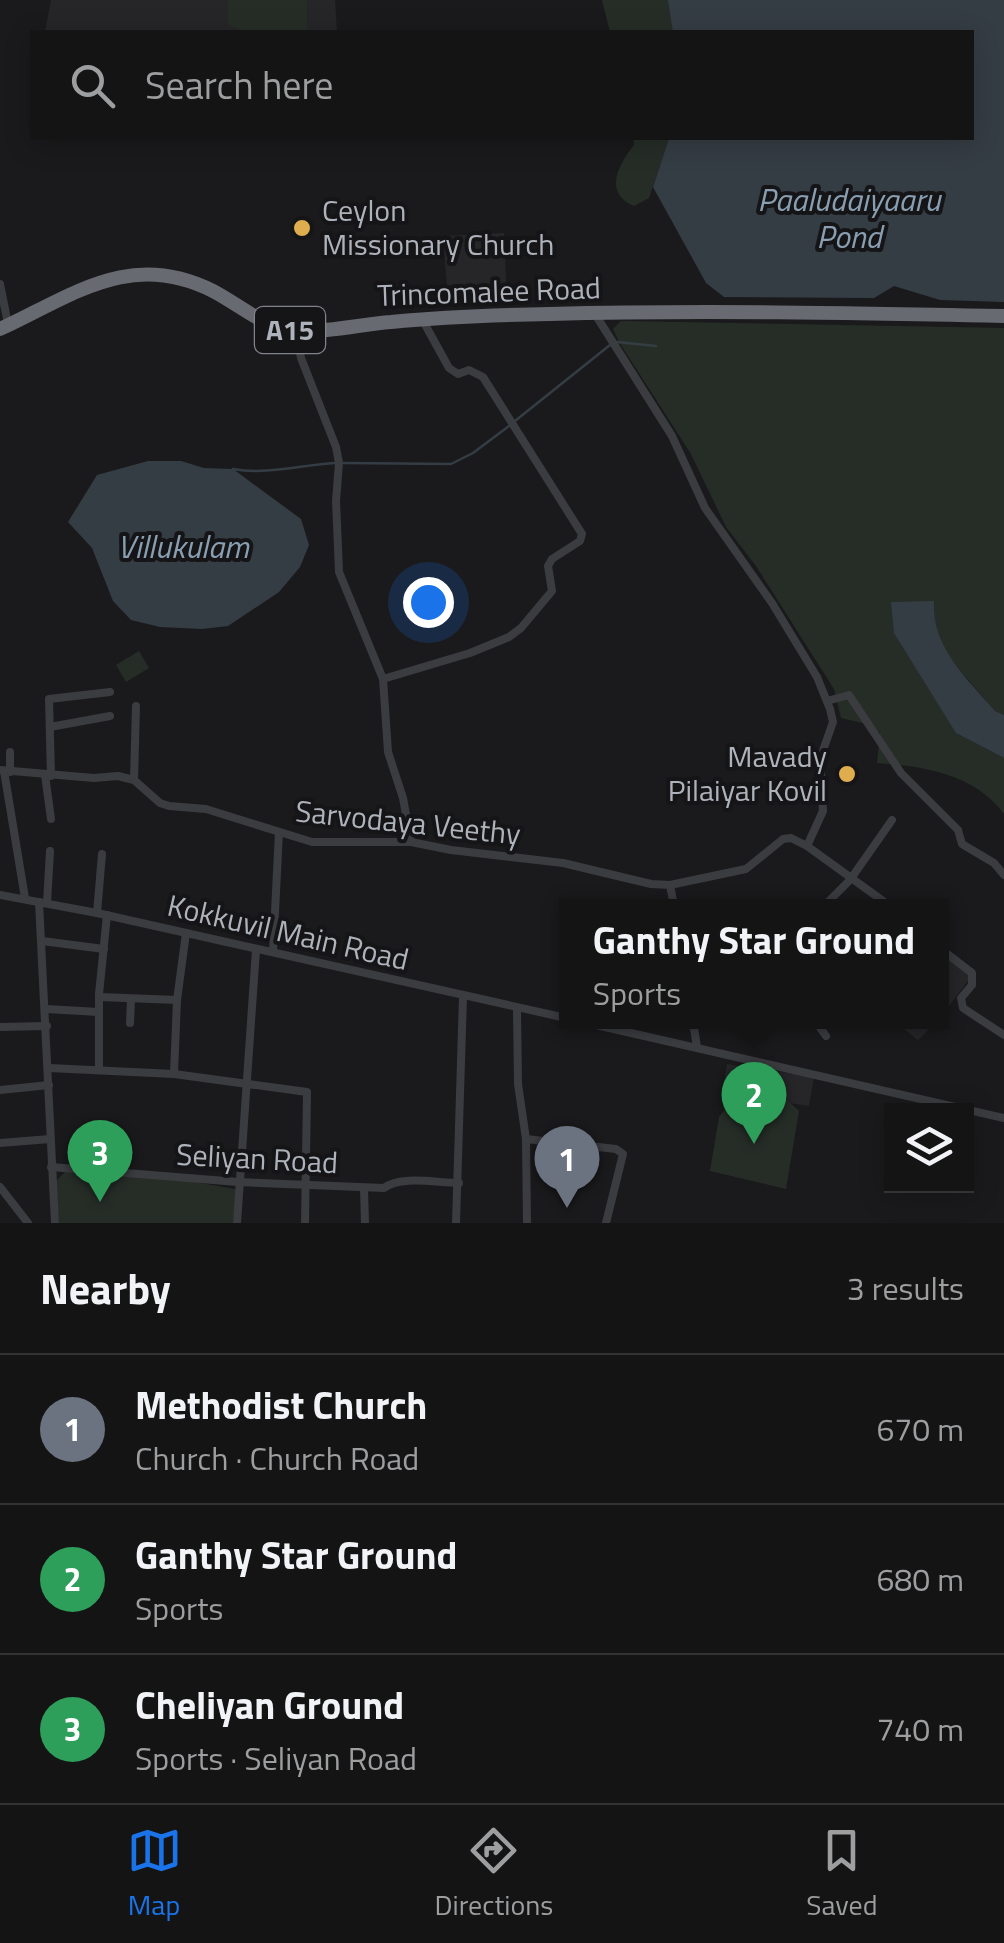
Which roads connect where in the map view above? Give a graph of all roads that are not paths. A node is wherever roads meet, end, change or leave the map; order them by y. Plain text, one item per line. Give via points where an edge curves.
1 (0, 284) edge
2 (594, 314) junction
3 (1004, 316) edge
4 (422, 319) junction
5 (4, 327) edge
6 (296, 331) junction
7 (383, 679) junction
8 (110, 692) dead end
9 (827, 701) junction
10 (136, 706) dead end
11 (110, 716) dead end
12 (50, 726) junction
13 (10, 752) dead end
14 (5, 771) edge
15 (48, 776) junction
16 (134, 780) junction
17 (51, 818) dead end
18 (892, 820) dead end
19 (279, 832) junction
20 (410, 842) junction
21 (807, 846) junction
22 (50, 851) dead end
23 (102, 854) dead end
24 (1004, 875) edge
25 (850, 880) junction
26 (670, 885) junction
27 (0, 895) edge
28 (24, 898) junction
29 (673, 899) edge
30 (831, 899) edge
31 (879, 899) edge
32 (43, 902) junction
33 (102, 914) junction
34 (186, 933) junction
35 (42, 942) junction
36 (104, 949) junction
37 (256, 950) junction
38 (273, 952) junction
39 (949, 955) edge
40 (463, 997) junction
41 (100, 998) junction
42 (131, 999) junction
43 (177, 1000) junction
44 (46, 1009) junction
45 (516, 1009) junction
46 (99, 1012) junction
47 (559, 1017) edge
48 (130, 1023) dead end
49 (46, 1026) junction
50 (0, 1028) edge
51 (614, 1029) edge
52 (694, 1029) edge
53 (821, 1029) edge
54 (1004, 1035) edge
55 (826, 1036) dead end
56 (698, 1047) junction
57 (49, 1068) junction
58 (99, 1069) junction
59 (174, 1074) junction
60 (244, 1082) junction
61 (49, 1086) junction
62 (0, 1090) edge
63 (1004, 1118) edge
64 (526, 1139) junction
65 (50, 1140) junction
66 (0, 1143) edge
67 (51, 1167) junction
68 (238, 1182) junction
69 (458, 1183) junction
70 (304, 1186) junction
71 (0, 1187) edge
72 (364, 1188) junction
73 (28, 1223) edge
74 (55, 1223) edge
75 (237, 1223) edge
76 (306, 1223) edge
77 (366, 1223) edge
78 (456, 1223) edge
79 (528, 1223) edge
80 (606, 1223) edge

1 - 5 street
2 - 3 highway, Trincomalee Road / A15
2 - 4 highway, Trincomalee Road / A15
2 - 9 street
4 - 6 highway, Trincomalee Road / A15
4 - 7 street via 449,368 483,376 582,534 552,559 552,592 521,628 470,653
5 - 6 highway, Trincomalee Road / A15 via 98,280 162,277 210,290 260,320
6 - 7 street via 339,463 339,572
7 - 20 street via 388,752
8 - 12 street via 50,699
9 - 21 street via 833,722 820,759 823,812
9 - 24 street via 848,695 901,773 958,830 962,844
10 - 16 street
11 - 12 street
12 - 15 street
13 - 14 street
14 - 15 street, Sarvodaya Veethy
14 - 28 street
15 - 16 street, Sarvodaya Veethy
15 - 17 street
16 - 19 street, Sarvodaya Veethy via 160,803 206,809
18 - 25 street
19 - 20 street, Sarvodaya Veethy via 334,844
19 - 38 street
20 - 26 street, Sarvodaya Veethy
21 - 25 street
21 - 26 street, Sarvodaya Veethy via 783,839 746,869
22 - 32 street
23 - 33 street
25 - 30 street
25 - 31 street
26 - 29 street
27 - 28 street, Kokkuvil Main Road
28 - 32 street, Kokkuvil Main Road
32 - 33 street, Kokkuvil Main Road
32 - 35 street
33 - 34 street, Kokkuvil Main Road
33 - 36 street
34 - 37 street, Kokkuvil Main Road
34 - 43 street
35 - 36 street
35 - 44 street
36 - 41 street
37 - 38 street, Kokkuvil Main Road
37 - 60 street
38 - 40 street, Kokkuvil Main Road
39 - 54 street via 972,973 963,1008
40 - 45 street, Kokkuvil Main Road
40 - 69 street
41 - 42 street
41 - 46 street
42 - 43 street
42 - 48 street
43 - 59 street
44 - 46 street
44 - 49 street
45 - 47 street, Kokkuvil Main Road
45 - 64 street
46 - 58 street
49 - 50 street
49 - 57 street
51 - 56 street
52 - 56 street
53 - 55 street
56 - 63 street
57 - 58 street
57 - 61 street
58 - 59 street
59 - 60 street
60 - 68 street
60 - 70 street via 306,1092
61 - 62 street
61 - 65 street
64 - 79 street
64 - 80 street via 620,1151
65 - 66 street
65 - 67 street
67 - 68 street, Seliyan Road
67 - 74 street
68 - 70 street, Seliyan Road
68 - 75 street
69 - 72 street, Seliyan Road
69 - 78 street
70 - 72 street, Seliyan Road
70 - 76 street
71 - 73 street
72 - 77 street

